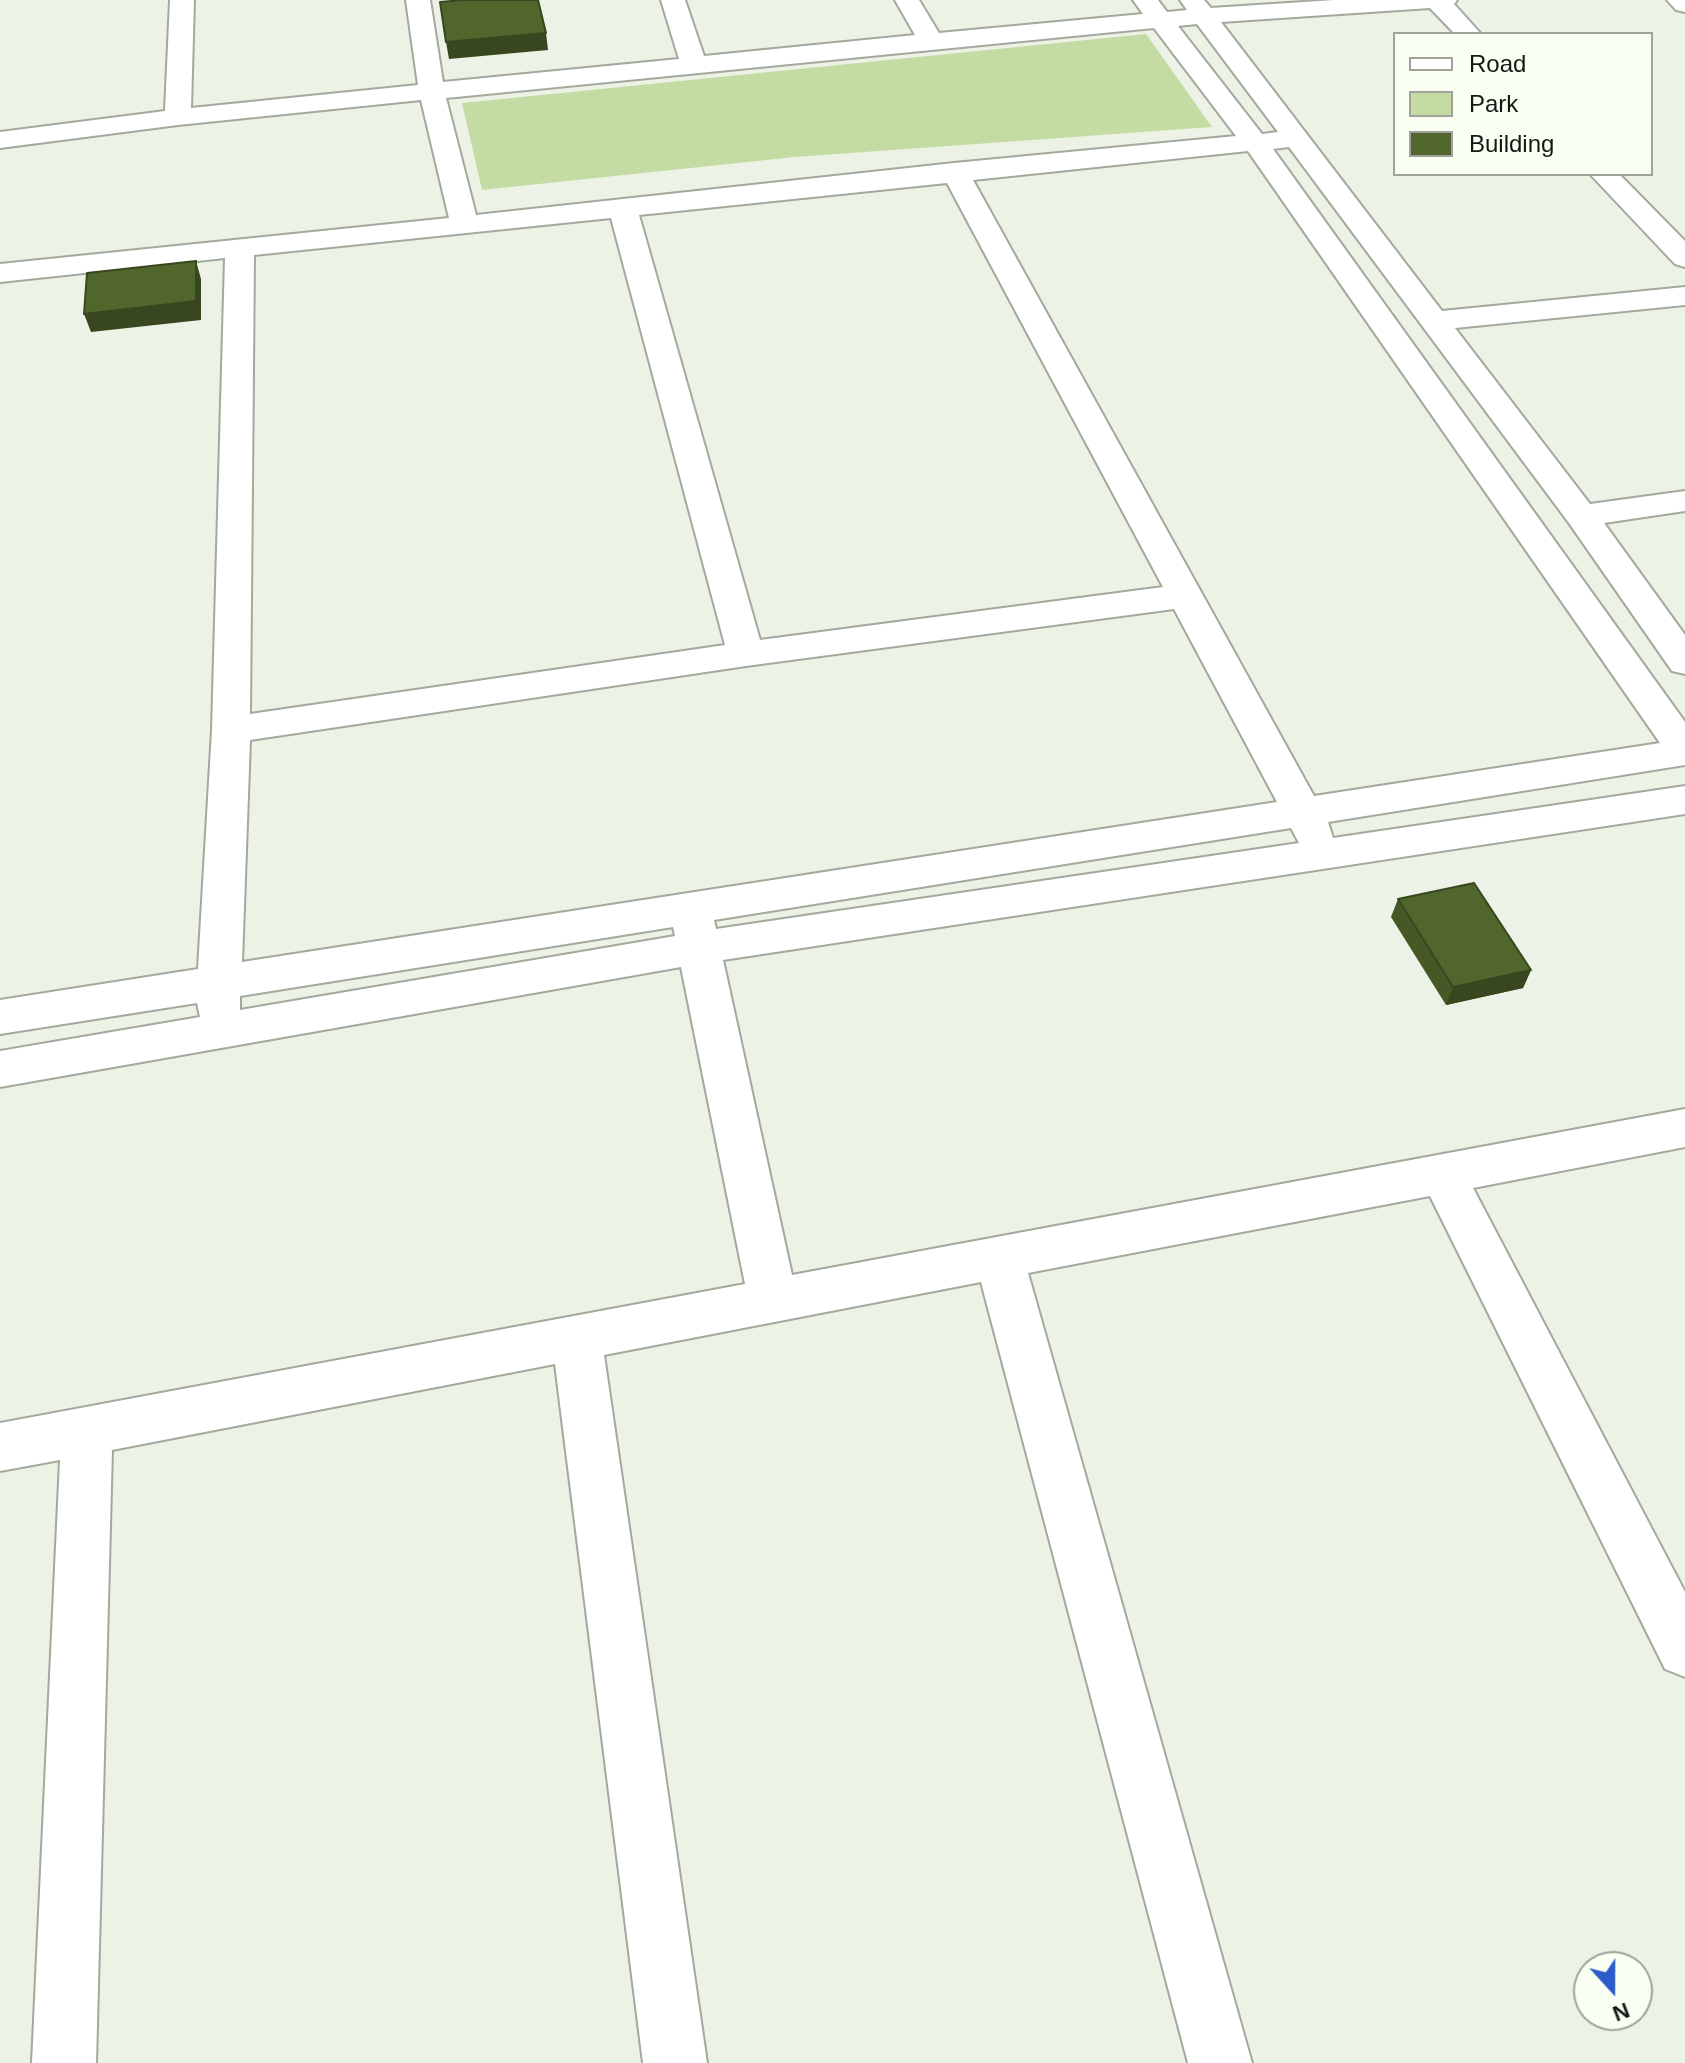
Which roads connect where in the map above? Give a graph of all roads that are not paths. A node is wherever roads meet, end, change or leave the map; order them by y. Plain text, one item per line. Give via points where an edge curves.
1 (182, 0) edge
2 (418, 0) edge
3 (673, 0) edge
4 (907, 0) edge
5 (1445, 0) edge
6 (1679, 0) edge
7 (1437, 1) edge
8 (1685, 5) edge
9 (1197, 8) edge
10 (1151, 10) edge
11 (1467, 32) edge
12 (931, 41) junction
13 (694, 65) junction
14 (432, 94) junction
15 (178, 117) junction
16 (1299, 138) junction
17 (0, 140) edge
18 (1256, 144) junction
19 (954, 171) junction
20 (1606, 176) edge
21 (622, 206) junction
22 (464, 223) junction
23 (240, 248) junction
24 (1685, 258) edge
25 (0, 273) edge
26 (1685, 296) edge
27 (1431, 321) junction
28 (1685, 501) edge
29 (1581, 516) junction
30 (1184, 596) junction
31 (746, 654) junction
32 (1685, 662) edge
33 (231, 730) junction
34 (1685, 751) edge
35 (1685, 800) edge
36 (1303, 813) junction
37 (1325, 855) junction
38 (694, 929) junction
39 (220, 983) junction
40 (0, 1017) edge
41 (216, 1032) junction
42 (0, 1069) edge
43 (1685, 1128) edge
44 (1442, 1174) junction
45 (999, 1258) junction
46 (773, 1301) junction
47 (577, 1338) junction
48 (87, 1431) junction
49 (0, 1447) edge
50 (1685, 1649) edge
51 (64, 2063) edge
52 (675, 2063) edge
53 (1220, 2063) edge

1 - 15 street
2 - 14 street
3 - 13 street
4 - 12 street
5 - 7 street
6 - 8 street
7 - 9 street
7 - 11 street
9 - 10 street
9 - 16 street
10 - 12 street
10 - 18 street
12 - 13 street
13 - 14 street
14 - 15 street
14 - 22 street
15 - 17 street
16 - 18 street
16 - 27 street
18 - 19 street
18 - 34 street
19 - 21 street
19 - 30 street
20 - 24 street
21 - 22 street
21 - 31 street
22 - 23 street
23 - 25 street
23 - 33 street
26 - 27 street
27 - 29 street
28 - 29 street
29 - 32 street
30 - 31 street
30 - 36 street
31 - 33 street
33 - 39 street
34 - 36 street
35 - 37 street
36 - 37 street
36 - 38 street
37 - 38 street
38 - 39 street
38 - 41 street
38 - 46 street
39 - 40 street
39 - 41 street
41 - 42 street
43 - 44 street
44 - 45 street
44 - 50 street
45 - 46 street
45 - 53 street
46 - 47 street
47 - 48 street
47 - 52 street
48 - 49 street
48 - 51 street

